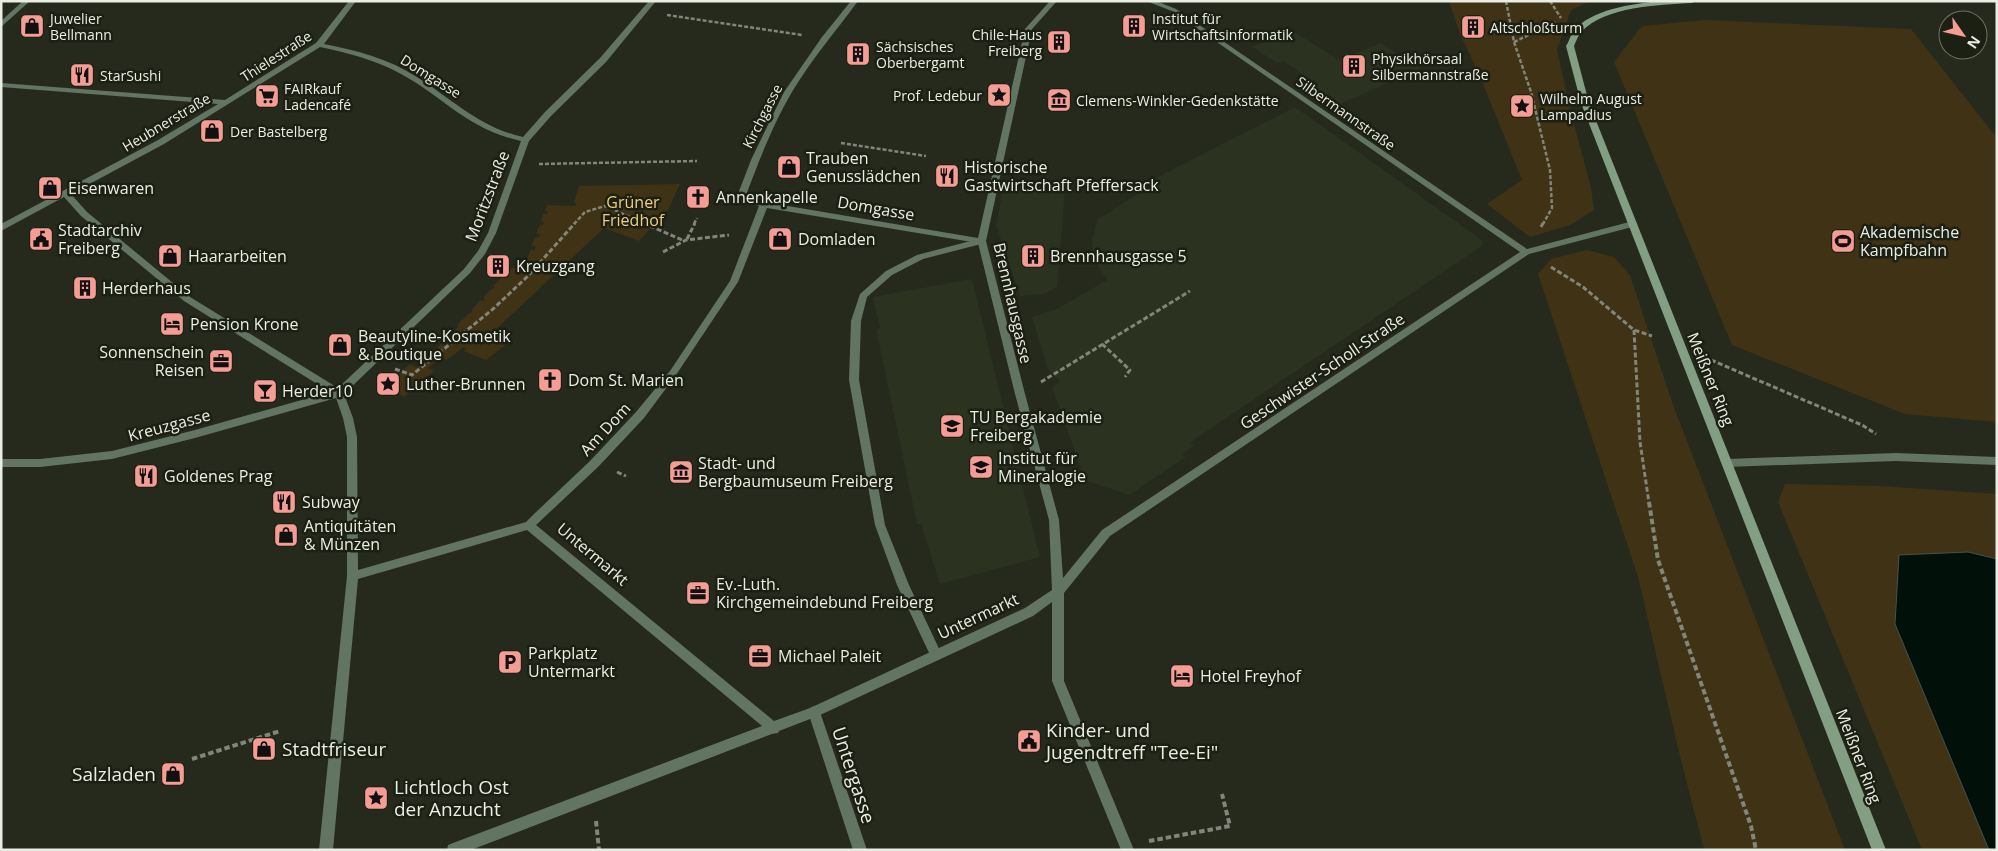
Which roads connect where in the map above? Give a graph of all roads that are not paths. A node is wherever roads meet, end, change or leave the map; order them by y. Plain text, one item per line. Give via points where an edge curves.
1 (27, 1) edge
2 (353, 1) edge
3 (653, 1) edge
4 (855, 1) edge
5 (1054, 1) edge
6 (1149, 1) edge
7 (1692, 1) edge
8 (1, 25) edge
9 (319, 45) junction
10 (1, 85) edge
11 (226, 102) junction
12 (525, 140) junction
13 (66, 194) junction
14 (764, 205) junction
15 (1633, 224) junction
16 (1, 228) edge
17 (982, 241) junction
18 (1526, 252) junction
19 (339, 393) junction
20 (1997, 462) edge
21 (1, 463) edge
22 (1726, 463) junction
23 (529, 525) junction
24 (353, 576) junction
25 (1058, 592) junction
26 (936, 655) junction
27 (814, 712) junction
28 (774, 729) junction
29 (1127, 848) edge
30 (326, 850) edge
31 (452, 850) edge
32 (860, 850) edge
33 (1879, 850) edge

1 - 8 street
2 - 9 street, Thielestraße
3 - 12 street, Moritzstraße via 603,60
4 - 14 street, Kirchgasse via 788,92 754,160 740,199
5 - 17 street, Brennhausgasse via 1030,29
6 - 18 street, Silbermannstraße via 1174,10
7 - 15 main road, Meißner Ring via 1619,10 1590,21 1571,39 1585,103
9 - 11 street, Thielestraße
9 - 12 street, Domgasse via 356,52 384,63 414,78 498,133
10 - 11 street, Heubnerstraße
11 - 13 street, Heubnerstraße
12 - 19 street, Moritzstraße via 492,233 482,252 467,271
13 - 16 street, Heubnerstraße
13 - 19 street via 84,214 187,300
14 - 17 street, Domgasse
14 - 23 street, Am Dom via 734,282 673,373 640,415 594,464
15 - 18 street, Geschwister-Scholl-Straße
15 - 22 main road, Meißner Ring
17 - 25 street, Brennhausgasse via 1054,520
17 - 26 street via 920,257 889,273 863,296 856,321 854,380 880,525 903,585
18 - 25 street, Geschwister-Scholl-Straße via 1106,533
19 - 21 street, Kreuzgasse via 112,455 40,463
19 - 24 street via 352,437
20 - 22 street via 1896,457
22 - 33 main road, Meißner Ring
23 - 24 street
23 - 28 street, Untermarkt
24 - 30 street
25 - 26 street, Untermarkt via 1029,612
25 - 29 street, Brennhausgasse via 1058,681
26 - 27 street, Untermarkt
27 - 28 street, Untermarkt
27 - 32 street, Untergasse
28 - 31 street, Untermarkt

